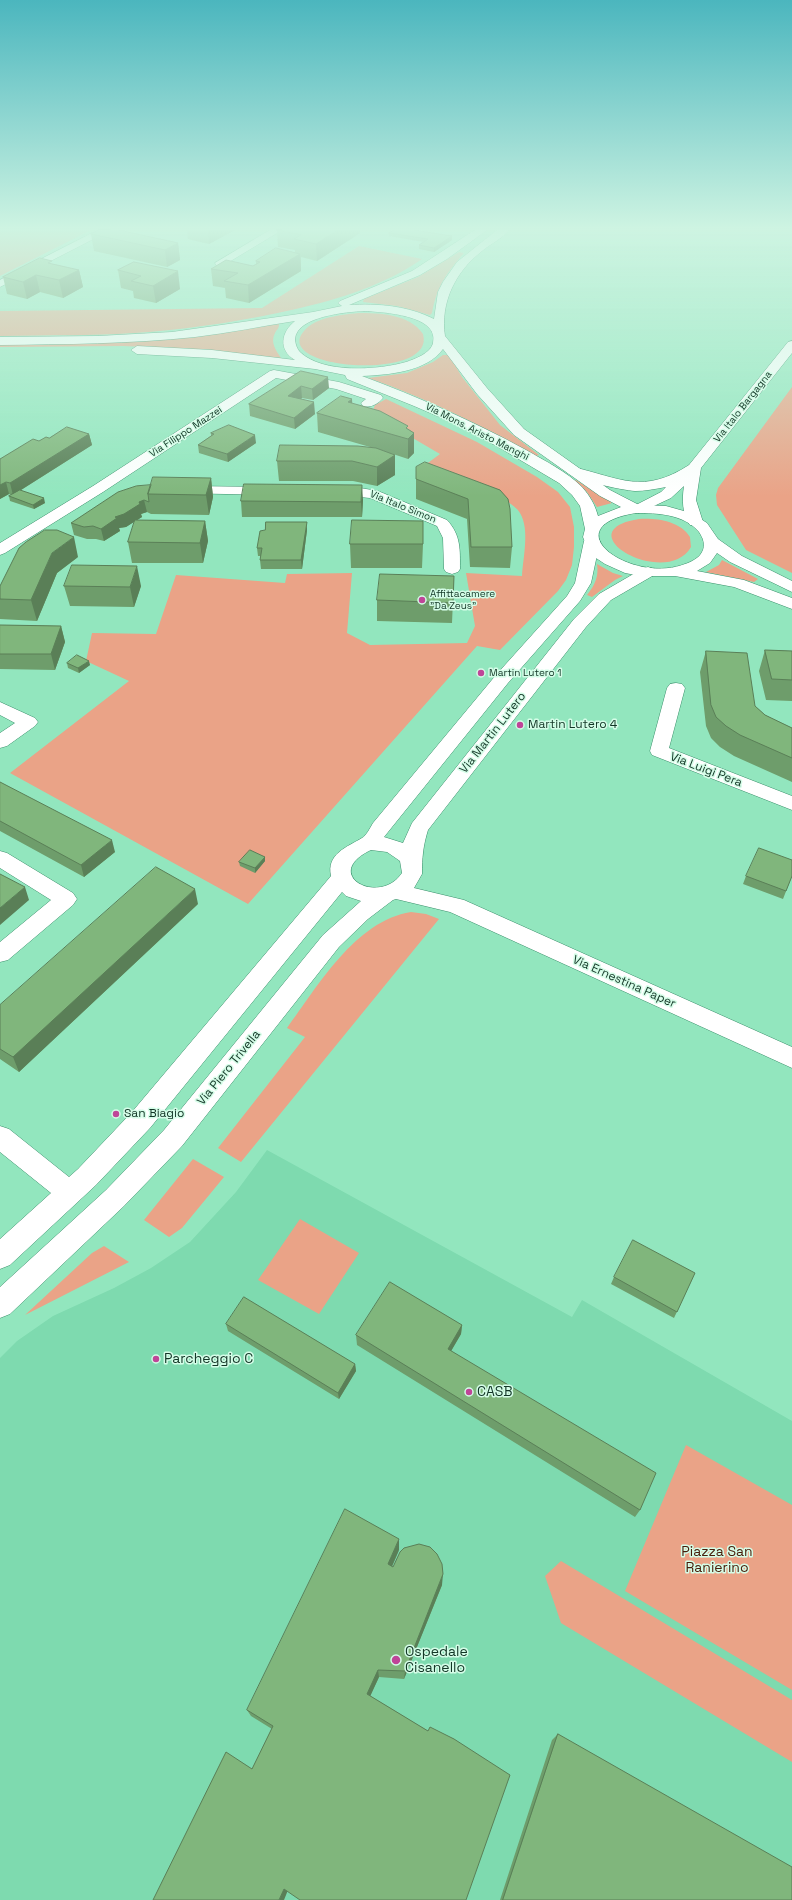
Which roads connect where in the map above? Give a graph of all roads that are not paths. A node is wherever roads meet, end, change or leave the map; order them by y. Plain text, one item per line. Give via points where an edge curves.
1 (285, 319) edge
2 (307, 319) edge
3 (421, 319) edge
4 (440, 319) edge
5 (439, 335) junction
6 (0, 341) edge
7 (792, 345) edge
8 (0, 350) edge
9 (787, 355) edge
10 (327, 368) junction
11 (368, 403) dead end
12 (574, 471) junction
13 (690, 472) junction
14 (98, 489) junction
15 (121, 489) edge
16 (168, 490) edge
17 (290, 491) edge
18 (322, 491) edge
19 (637, 509) junction
20 (695, 522) junction
21 (592, 536) junction
22 (712, 541) junction
23 (0, 550) edge
24 (452, 569) dead end
25 (648, 572) junction
26 (674, 572) junction
27 (792, 587) edge
28 (792, 604) edge
29 (676, 688) dead end
30 (0, 708) edge
31 (0, 742) edge
32 (792, 803) edge
33 (370, 843) junction
34 (0, 858) edge
35 (412, 864) junction
36 (342, 877) junction
37 (390, 893) junction
38 (456, 906) junction
39 (0, 954) edge
40 (792, 1058) edge
41 (0, 1137) edge
42 (70, 1193) junction
43 (0, 1256) edge
44 (0, 1305) edge

1 - 6 street via 178,334 91,340
2 - 10 street via 289,334 288,343 297,355
3 - 5 street, Via Mons. Aristo Manghi via 427,321
4 - 5 street
5 - 10 street via 437,348 431,355 406,366 362,372
5 - 12 street, Via Mons. Aristo Manghi via 513,426 536,446
7 - 9 street, Via Italo Bargagna
8 - 10 street via 172,351
9 - 13 street, Via Italo Bargagna
10 - 21 street, Via Mons. Aristo Manghi via 444,413 545,468 583,497 590,513
11 - 14 street, Via Filippo Mazzei via 376,398 338,386 274,374
12 - 13 street via 603,482 628,487 663,483
12 - 19 street, Via Mons. Aristo Manghi via 605,493
13 - 19 street, Via Italo Bargagna via 666,495
13 - 20 street, Via Italo Bargagna via 689,500
14 - 15 street
14 - 23 street, Via Filippo Mazzei
16 - 17 street
18 - 24 street, Via Italo Simon via 373,494 442,523 452,539
19 - 20 street via 673,512
19 - 21 street via 608,516 598,522
20 - 22 street via 706,531
21 - 25 street via 598,550 608,559 622,566
21 - 33 street via 583,583 574,598 502,679
22 - 26 street via 710,553 704,560
22 - 27 street via 743,562
25 - 26 street
25 - 35 street, Via Martin Lutero via 605,597 580,623 419,828 413,844
26 - 28 street via 738,584
29 - 32 street, Via Luigi Pera via 659,751
30 - 31 street via 29,722
33 - 35 street via 392,845 407,854
33 - 36 street via 346,855 340,869
34 - 39 street via 66,899
35 - 37 street via 409,881
35 - 38 street, Via Ernestina Paper via 427,886
36 - 37 street via 346,884 363,894 374,896
36 - 42 street via 141,1120
37 - 38 street, Via Ernestina Paper
37 - 44 street, Via Piero Trivella via 360,913 331,941 173,1138 139,1174
38 - 40 street, Via Ernestina Paper
41 - 42 street
42 - 43 street

